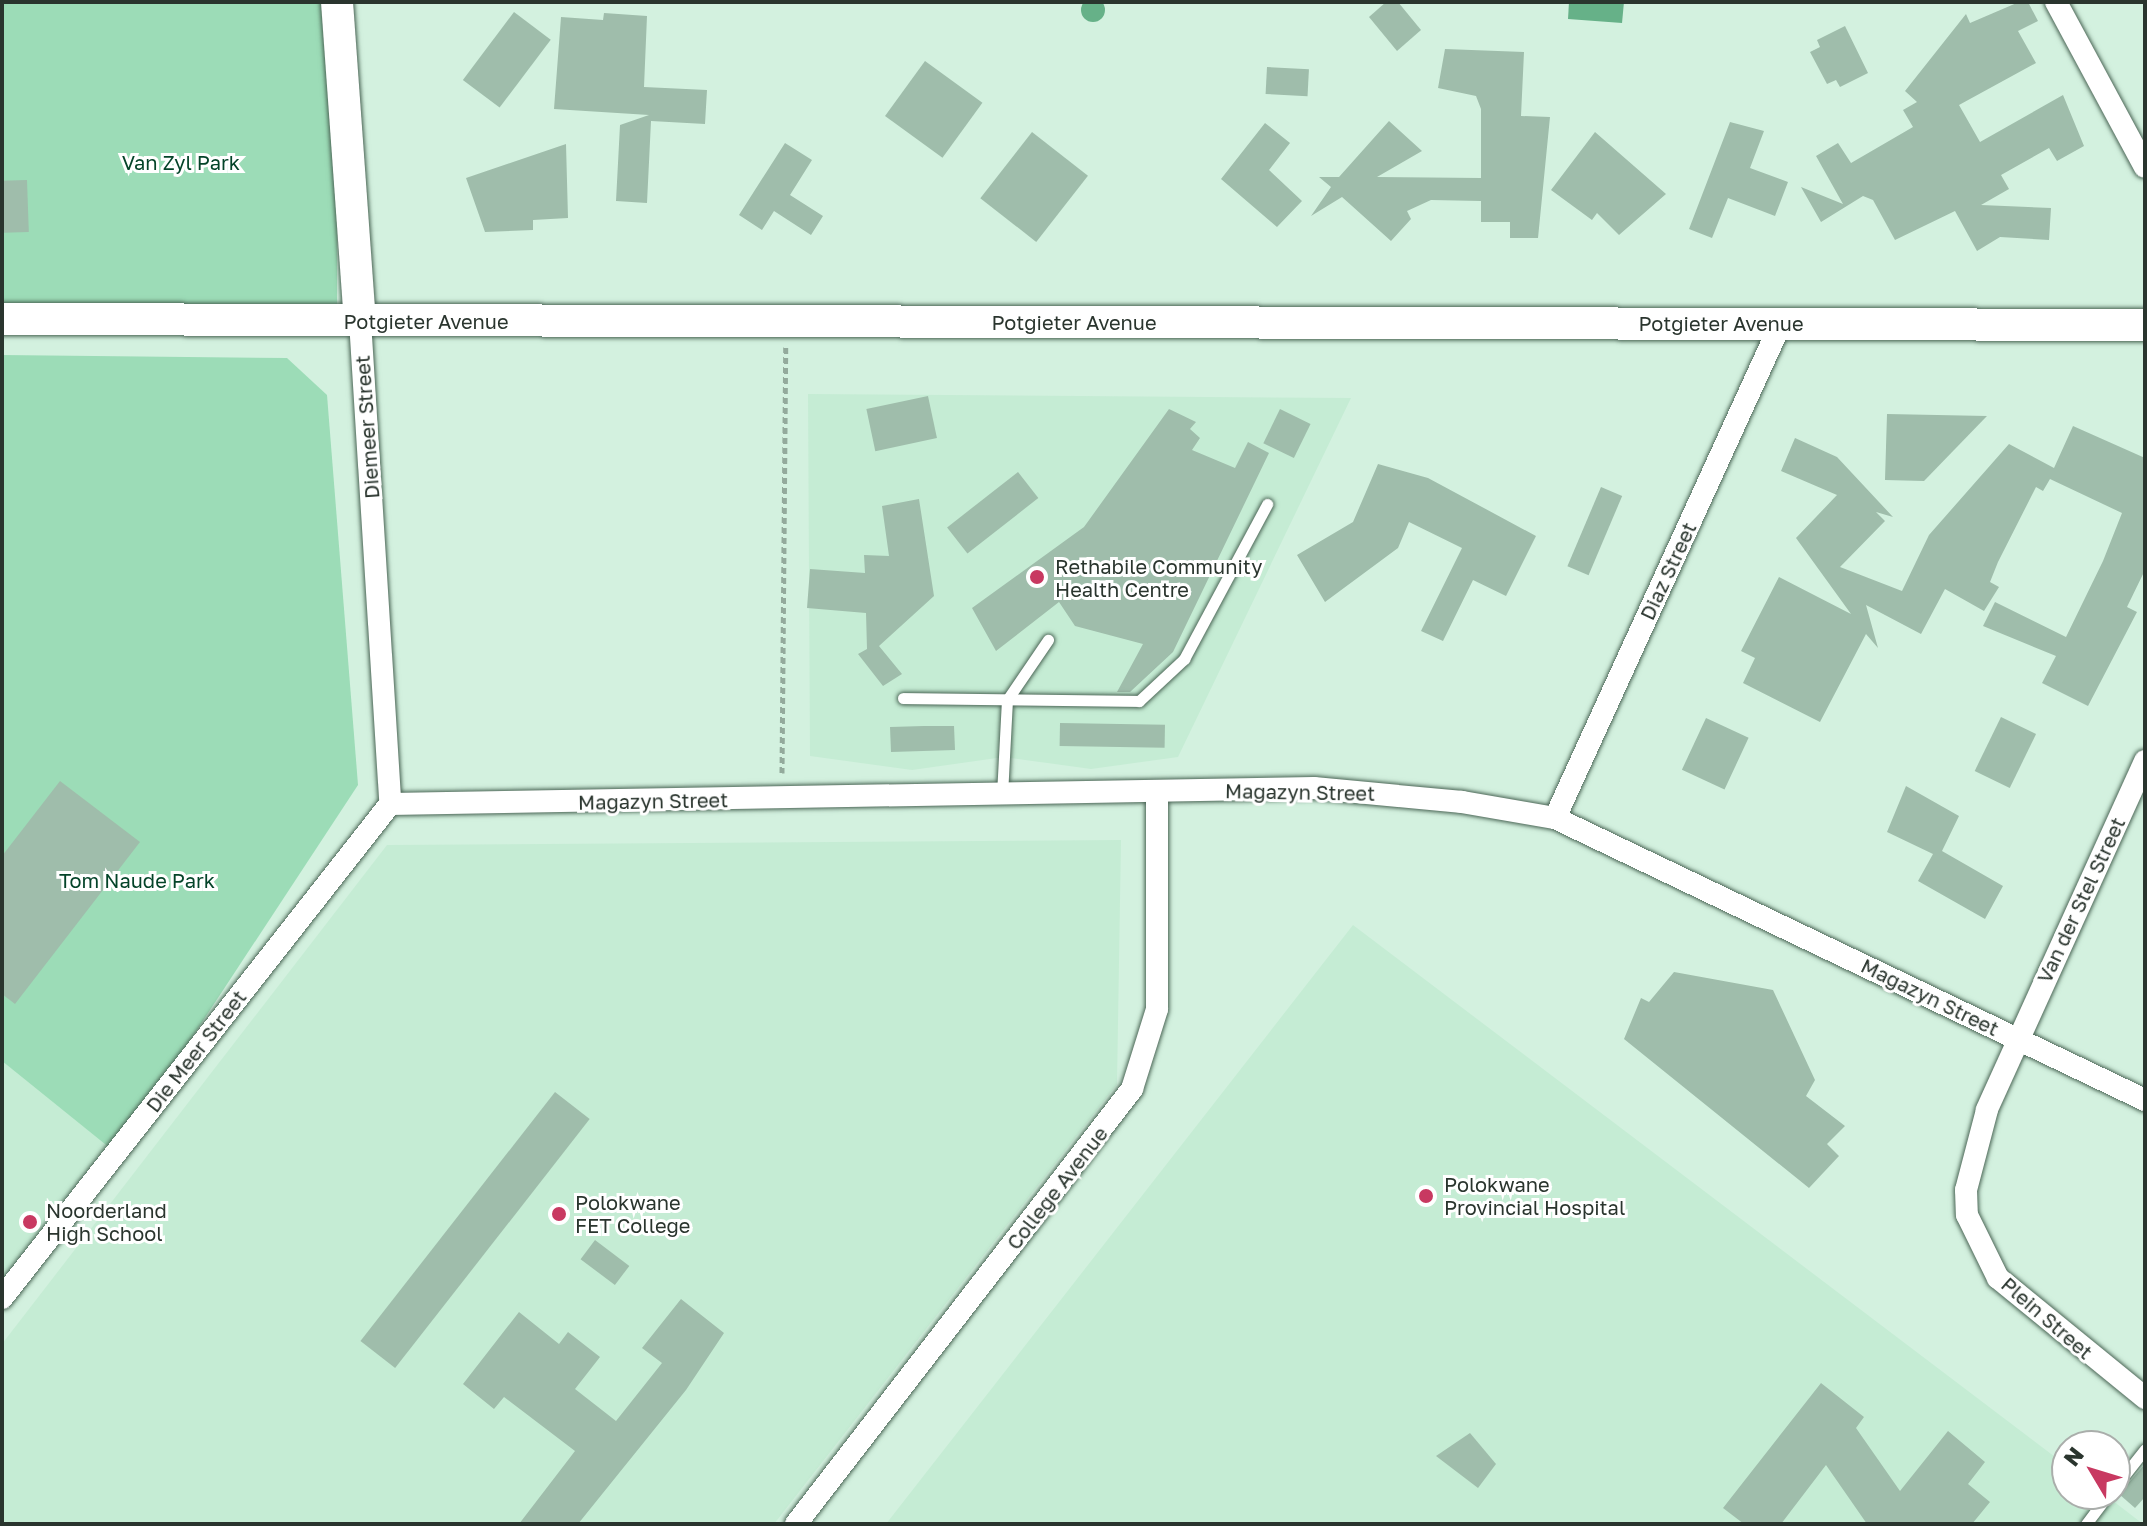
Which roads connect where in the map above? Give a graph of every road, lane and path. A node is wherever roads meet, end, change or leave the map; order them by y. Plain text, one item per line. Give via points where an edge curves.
1 (337, 2) edge
2 (2056, 2) edge
3 (2145, 167) edge
4 (2, 319) edge
5 (360, 321) junction
6 (787, 322) junction
7 (1781, 323) junction
8 (2145, 325) edge
9 (1267, 504) dead end
10 (1048, 640) dead end
11 (903, 698) dead end
12 (1007, 700) junction
13 (2145, 761) edge
14 (1157, 792) junction
15 (1002, 796) junction
16 (781, 799) junction
17 (390, 804) junction
18 (1555, 818) junction
19 (2018, 1039) junction
20 (2145, 1100) edge
21 (2, 1298) edge
22 (2145, 1398) edge
23 (2145, 1449) edge
24 (2131, 1467) edge
25 (796, 1524) edge

1 - 5 street, Diemeer Street
2 - 3 street
4 - 5 street, Potgieter Avenue
5 - 6 street, Potgieter Avenue
5 - 17 street, Diemeer Street
6 - 7 street, Potgieter Avenue
6 - 16 path
7 - 8 street, Potgieter Avenue
7 - 18 street, Diaz Street
9 - 12 lane via 1184,659 1154,694 1123,704
10 - 12 lane
11 - 12 lane
12 - 15 lane
13 - 19 street, Van der Stel Street
14 - 15 street, Magazyn Street
14 - 18 street, Magazyn Street via 1314,788
14 - 25 street, College Avenue via 1157,1009 1132,1089
15 - 16 street, Magazyn Street
16 - 17 street, Magazyn Street
17 - 21 street, Die Meer Street
18 - 19 street, Magazyn Street
19 - 20 street, Magazyn Street
19 - 22 street, Plein Street via 1972,1155 1967,1215 1998,1278
23 - 24 lane

